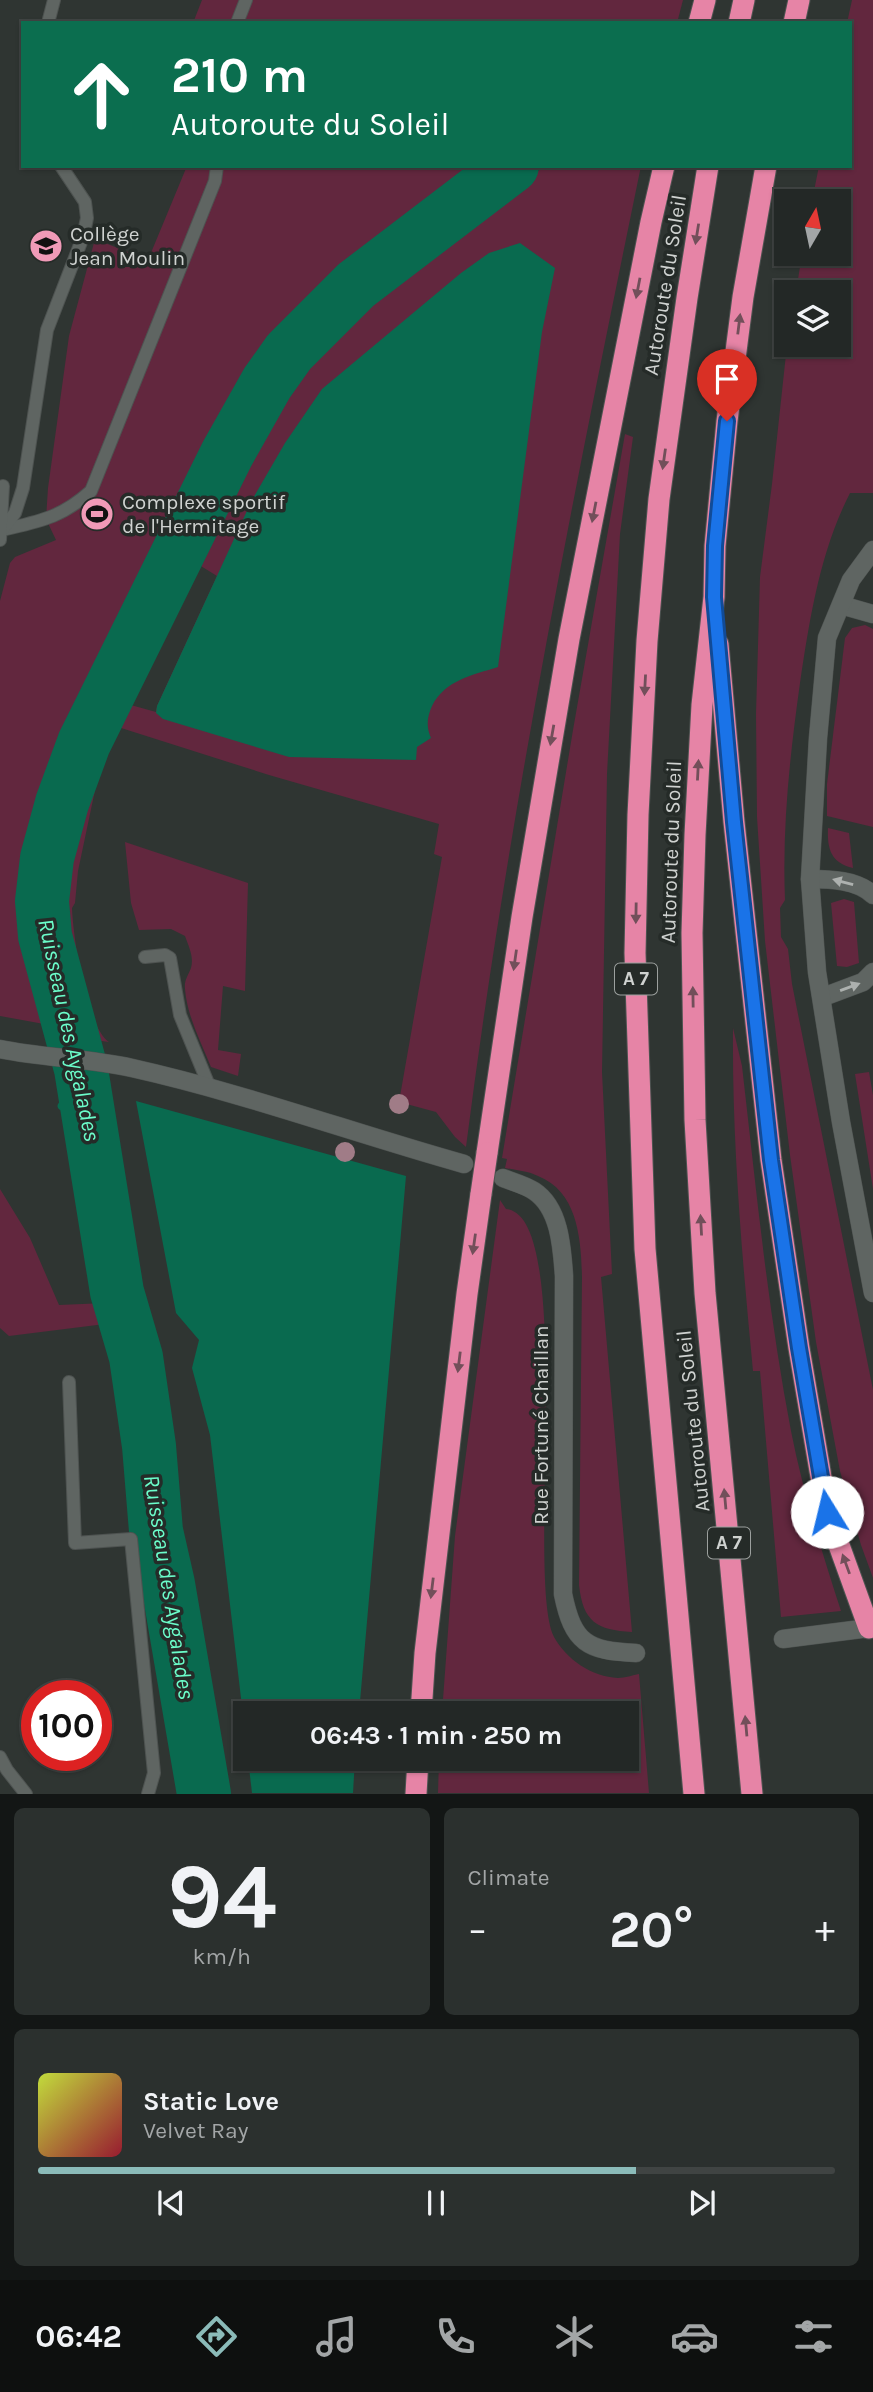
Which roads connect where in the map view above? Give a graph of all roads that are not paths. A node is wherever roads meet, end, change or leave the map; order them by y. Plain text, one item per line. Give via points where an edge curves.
1 (54, 0) edge
2 (246, 0) edge
3 (705, 0) edge
4 (744, 0) edge
5 (799, 0) edge
6 (49, 21) edge
7 (238, 21) edge
8 (700, 21) edge
9 (739, 21) edge
10 (794, 21) edge
11 (62, 168) edge
12 (217, 168) edge
13 (664, 168) edge
14 (708, 168) edge
15 (766, 168) edge
16 (4, 486) dead end
17 (1, 535) edge
18 (873, 550) edge
19 (714, 597) junction
20 (841, 606) junction
21 (873, 614) edge
22 (810, 879) junction
23 (873, 895) edge
24 (145, 957) dead end
25 (873, 972) edge
26 (823, 997) junction
27 (0, 1049) edge
28 (210, 1088) junction
29 (464, 1164) dead end
30 (503, 1178) dead end
31 (873, 1293) edge
32 (69, 1382) dead end
33 (869, 1629) joint
34 (783, 1639) dead end
35 (636, 1653) dead end
36 (422, 1701) edge
37 (0, 1757) edge
38 (417, 1771) edge
39 (26, 1794) edge
40 (148, 1794) edge
41 (416, 1794) edge
42 (694, 1794) edge
43 (752, 1794) edge

1 - 6 lane
2 - 7 lane
3 - 8 highway
4 - 9 highway
5 - 10 highway
11 - 17 lane via 85,202 88,218 47,330 23,488
12 - 17 lane via 91,491 72,508
13 -> 36 highway, bridge via 569,639 522,917 467,1294
14 -> 42 highway, Autoroute du Soleil / A 7 via 659,499 644,695 635,953 645,1249
19 -> 15 highway, Autoroute du Soleil / A 7 via 727,421
16 - 17 lane
18 - 20 street via 851,580
33 -> 19 highway via 827,1512 799,1348 771,1160
43 -> 19 highway, Autoroute du Soleil / A 7 via 705,1293 695,1120 695,835
20 - 21 street
20 - 22 street via 827,638
23 -> 22 street via 835,879
22 - 26 street
24 - 28 lane via 170,958 180,1015
26 -> 25 street via 863,982
26 - 31 street
27 - 28 street via 93,1060
28 - 29 street
30 - 35 street, Rue Fortuné Chaillan via 535,1191 550,1208 561,1241 563,1594 568,1615 588,1643 605,1652
32 - 40 lane via 75,1543 131,1539 154,1773
33 - 34 street
37 - 39 lane
38 - 41 highway

